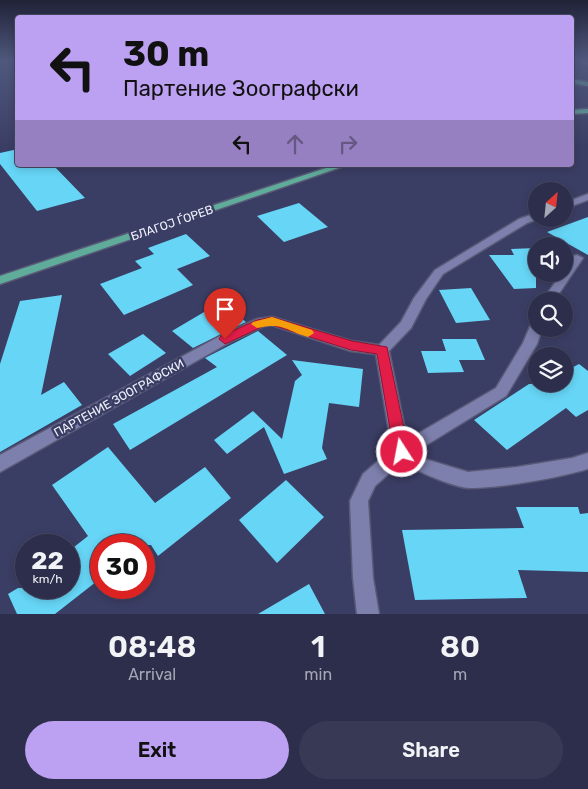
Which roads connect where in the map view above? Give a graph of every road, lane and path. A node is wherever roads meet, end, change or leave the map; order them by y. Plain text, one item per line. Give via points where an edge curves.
1 (588, 111) edge
2 (574, 112) edge
3 (338, 167) edge
4 (588, 197) edge
5 (573, 203) edge
6 (528, 219) edge
7 (577, 258) dead end
8 (0, 280) edge
9 (554, 292) edge
10 (532, 337) edge
11 (382, 350) junction
12 (402, 452) junction
13 (588, 461) edge
14 (0, 464) edge
15 (368, 614) edge

1 - 2 main road
3 - 8 main road, БЛАГОЈ ЃОРЕВ
4 - 5 street
6 - 11 street via 439,272 406,325
7 - 9 street
10 - 12 street via 501,392
11 - 12 street
11 - 14 street, ПАРТЕНИЕ ЗООГРАФСКИ via 344,344 280,322 262,322 225,339
12 - 13 street via 420,465 468,480 517,475
12 - 15 street via 369,480 359,501

